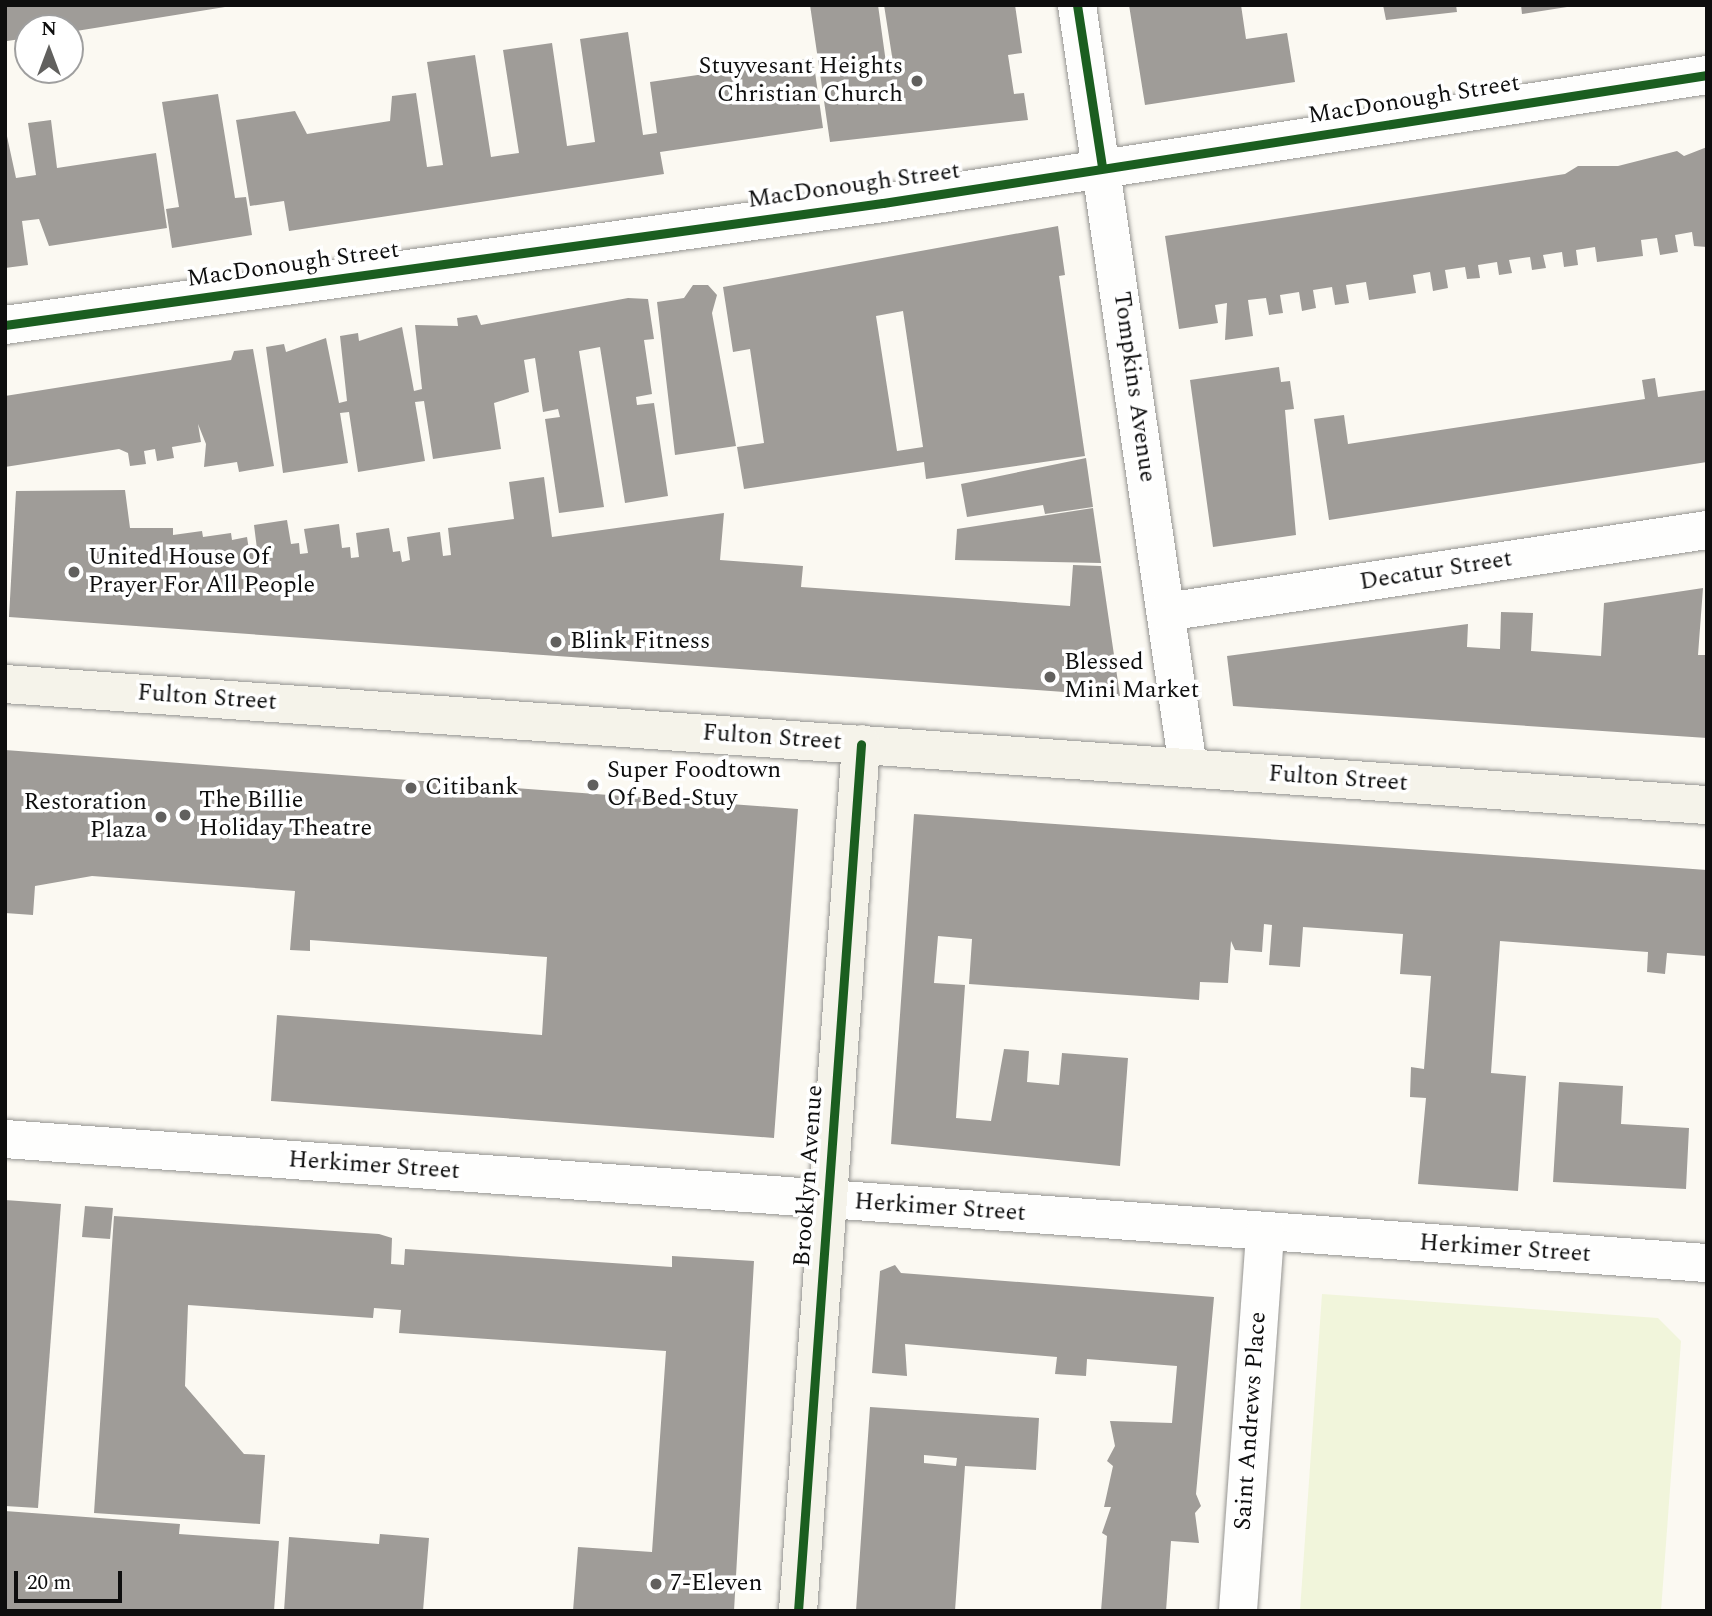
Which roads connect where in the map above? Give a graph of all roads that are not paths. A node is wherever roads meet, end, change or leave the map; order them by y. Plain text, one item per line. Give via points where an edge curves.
1 (1077, 5) edge
2 (1707, 75) edge
3 (1102, 167) junction
4 (5, 325) edge
5 (1707, 530) edge
6 (1166, 612) junction
7 (5, 684) edge
8 (861, 744) junction
9 (1188, 768) junction
10 (1707, 805) edge
11 (5, 1139) edge
12 (826, 1200) junction
13 (1265, 1232) junction
14 (1707, 1263) edge
15 (798, 1611) edge
16 (1238, 1611) edge

1 - 3 street, Tompkins Avenue
2 - 3 street, MacDonough Street
3 - 4 street, MacDonough Street
3 - 6 street, Tompkins Avenue
5 - 6 street, Decatur Street
6 - 9 street, Tompkins Avenue
7 - 8 main road, Fulton Street
8 - 9 main road, Fulton Street
8 - 12 main road, Brooklyn Avenue
9 - 10 main road, Fulton Street
11 - 12 street, Herkimer Street
12 - 13 street, Herkimer Street
12 - 15 main road, Brooklyn Avenue
13 - 14 street, Herkimer Street
13 - 16 street, Saint Andrews Place

